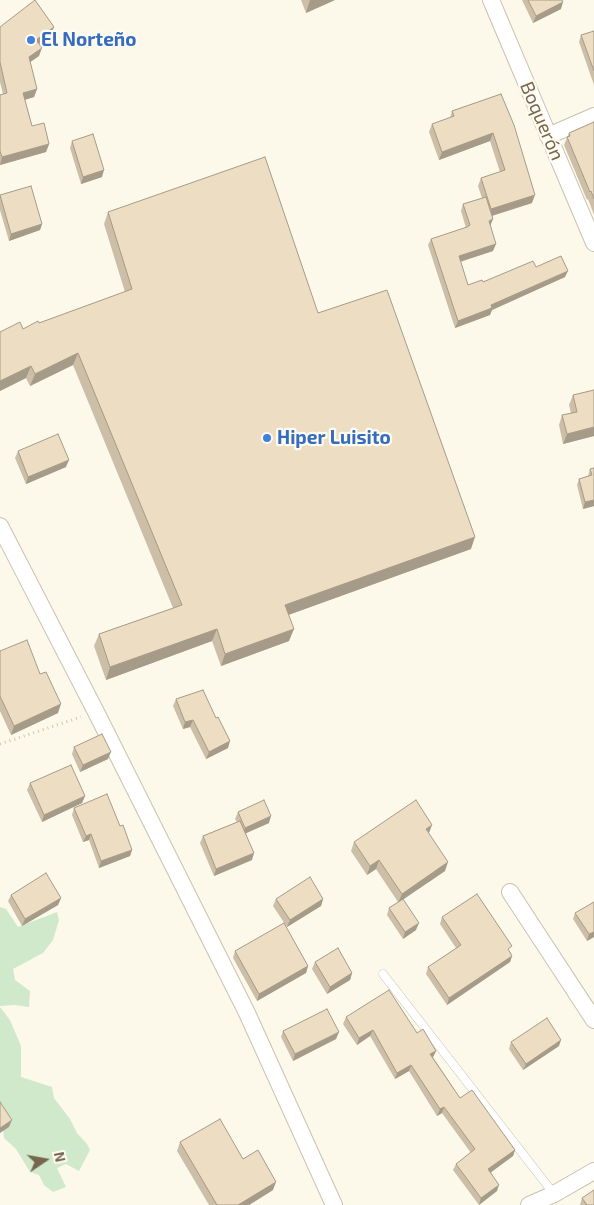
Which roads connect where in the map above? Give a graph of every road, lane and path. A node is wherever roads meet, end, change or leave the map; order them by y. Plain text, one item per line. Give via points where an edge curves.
1 (491, 0) edge
2 (594, 116) edge
3 (548, 136) junction
4 (594, 243) edge
5 (0, 526) edge
6 (96, 712) junction
7 (0, 744) edge
8 (510, 892) dead end
9 (383, 974) dead end
10 (594, 1020) edge
11 (594, 1171) edge
12 (554, 1194) junction
13 (334, 1205) edge
14 (529, 1205) edge

1 - 3 street, Boquerón
2 - 3 street
3 - 4 street, Boquerón
5 - 6 street
6 - 7 path
6 - 13 street via 247,1013
8 - 10 street
9 - 12 lane
11 - 12 street
12 - 14 street

